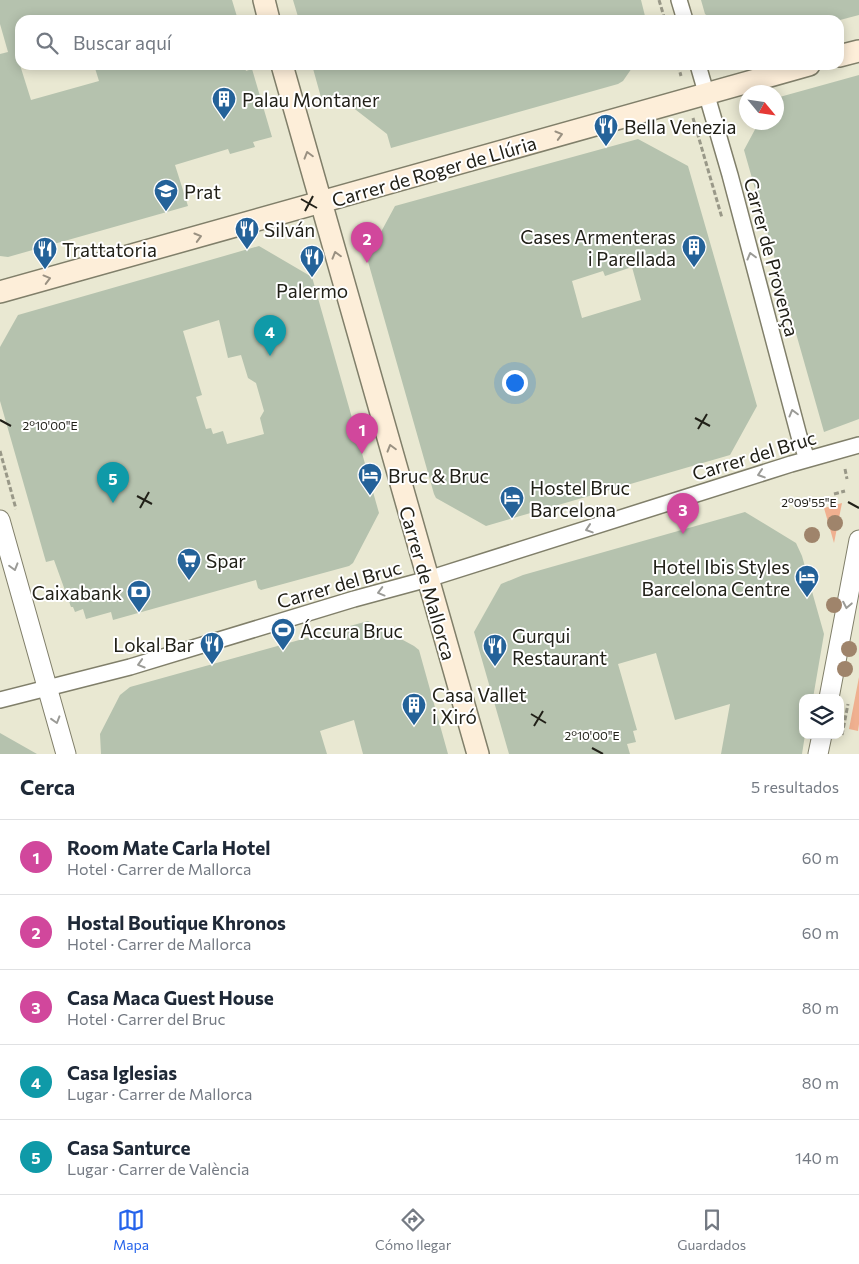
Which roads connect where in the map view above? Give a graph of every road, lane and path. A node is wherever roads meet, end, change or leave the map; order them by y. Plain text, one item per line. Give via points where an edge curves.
1 (264, 0) edge
2 (659, 0) edge
3 (678, 0) edge
4 (268, 15) edge
5 (664, 15) edge
6 (683, 15) edge
7 (859, 50) edge
8 (844, 54) edge
9 (283, 70) edge
10 (700, 70) edge
11 (791, 70) edge
12 (707, 94) junction
13 (321, 202) junction
14 (0, 292) edge
15 (859, 445) edge
16 (807, 459) junction
17 (845, 469) dead end
18 (847, 479) dead end
19 (845, 490) dead end
20 (834, 494) dead end
21 (0, 520) edge
22 (859, 540) edge
23 (428, 579) junction
24 (45, 687) junction
25 (830, 694) edge
26 (0, 700) edge
27 (821, 739) edge
28 (66, 754) edge
29 (478, 754) edge
30 (818, 754) edge

1 - 4 main road
2 - 5 path
3 - 6 street
7 - 8 main road
13 -> 9 main road, Carrer de Mallorca
10 - 12 street, Carrer de Provença
11 - 12 main road, Carrer de Roger de Llúria
13 -> 12 main road, Carrer de Roger de Llúria
16 -> 12 street, Carrer de Provença
14 -> 13 main road, Carrer de Roger de Llúria
23 -> 13 main road, Carrer de Mallorca
15 - 16 street, Carrer del Bruc
16 -> 23 street, Carrer del Bruc
17 - 18 path
19 - 20 path
21 -> 24 street
22 -> 25 street
23 -> 24 street, Carrer del Bruc via 130,667
23 - 29 main road, Carrer de Mallorca
24 - 26 street, Carrer del Bruc
24 -> 28 street
27 - 30 street

